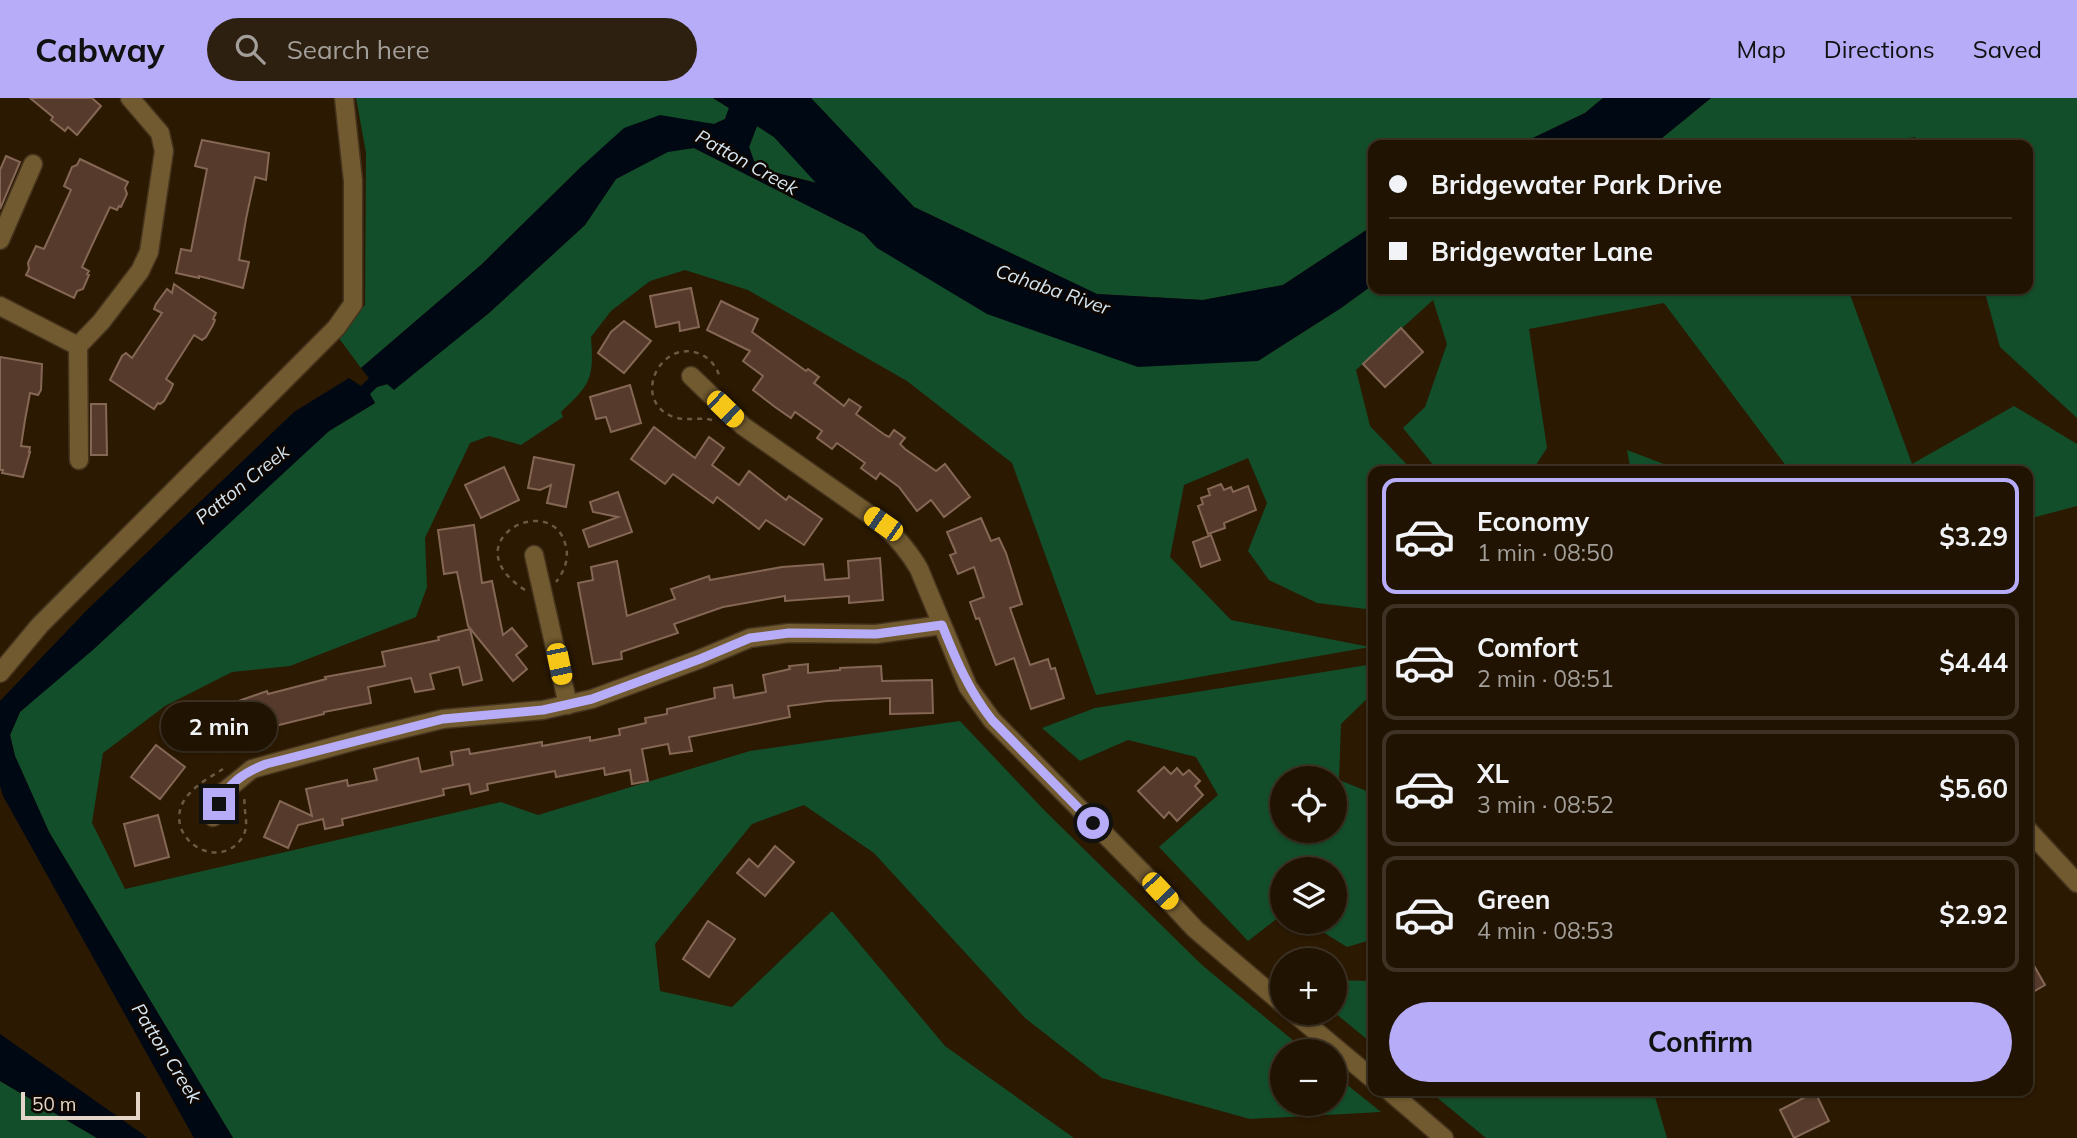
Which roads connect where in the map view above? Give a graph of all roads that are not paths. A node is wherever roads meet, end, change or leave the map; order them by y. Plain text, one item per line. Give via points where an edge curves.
1 (130, 98) edge
2 (344, 98) edge
3 (33, 164) dead end
4 (0, 240) edge
5 (0, 306) edge
6 (78, 346) junction
7 (691, 376) dead end
8 (79, 460) dead end
9 (534, 555) dead end
10 (942, 625) junction
11 (0, 673) edge
12 (568, 705) junction
13 (213, 817) dead end
14 (2033, 835) edge
15 (2077, 883) edge
16 (1270, 993) edge
17 (1308, 1025) edge
18 (1368, 1075) edge
19 (1395, 1096) edge
20 (1444, 1138) edge

1 - 6 street via 160,133 164,151 149,252 140,271
2 - 11 street via 353,181 353,304 336,328 40,625
3 - 4 street
5 - 6 street
6 - 8 street
7 - 10 street via 743,426 883,524 910,553
9 - 12 street
10 - 12 street via 876,634 750,638
10 - 16 street via 968,687 992,720 1195,929
12 - 13 street via 443,719 266,764 225,791
14 - 15 street
17 - 18 street
19 - 20 street

